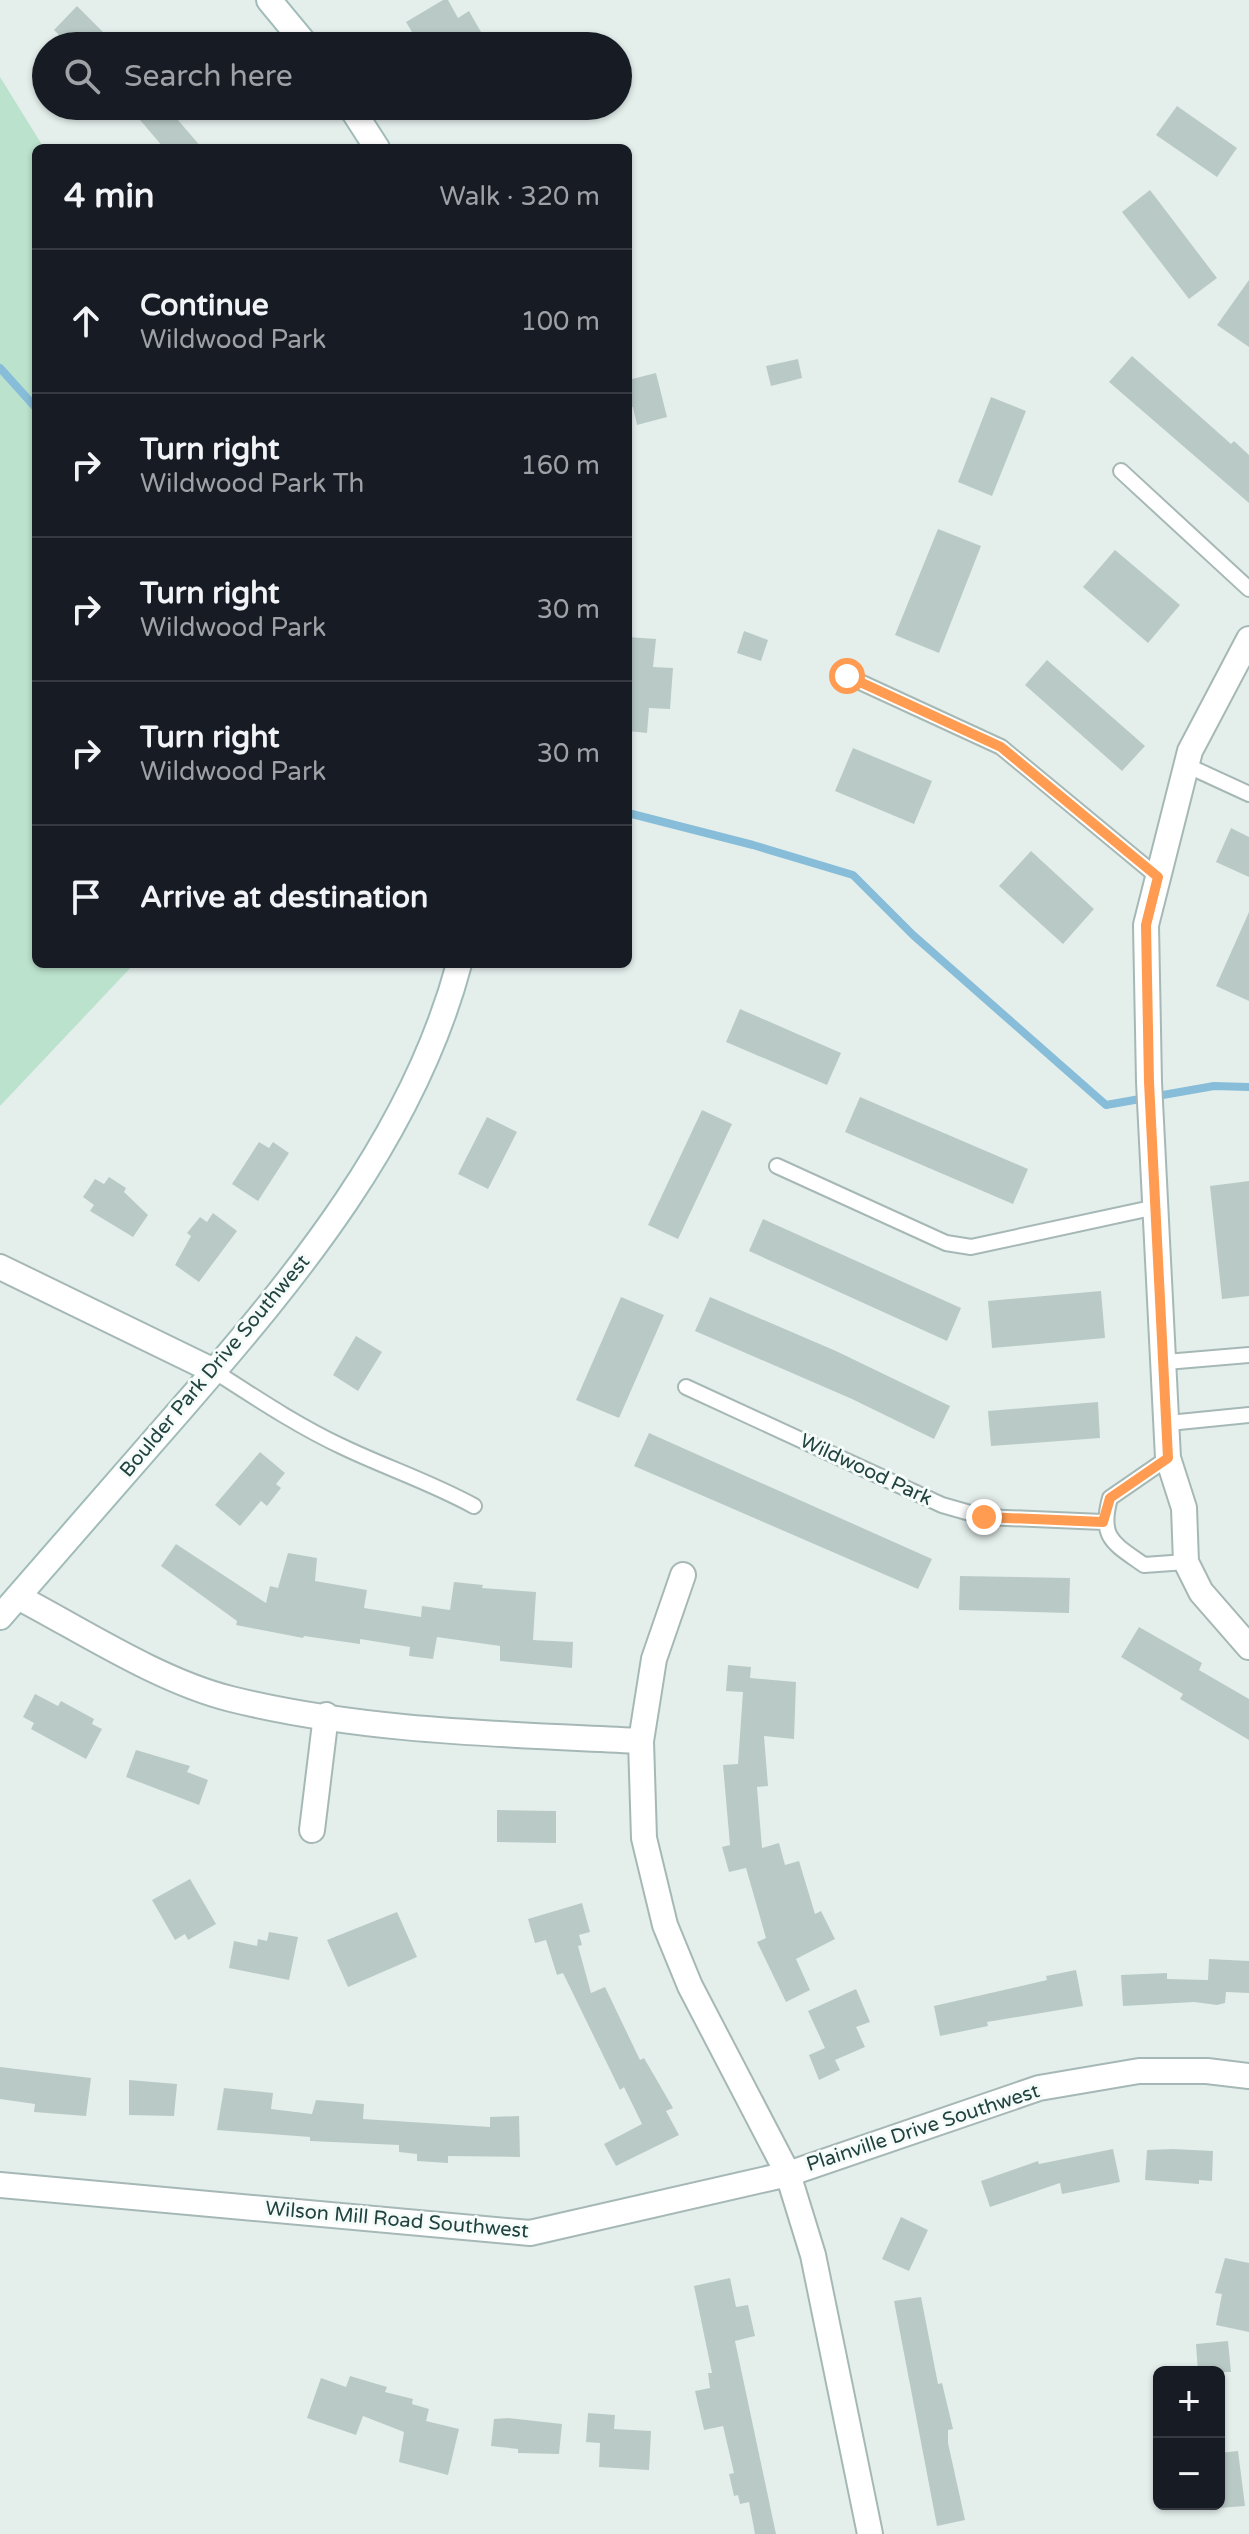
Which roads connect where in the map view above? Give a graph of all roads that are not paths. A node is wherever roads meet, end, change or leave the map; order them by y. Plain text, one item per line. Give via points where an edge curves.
1 (269, 0) edge
2 (295, 32) edge
3 (359, 120) edge
4 (374, 144) edge
5 (1121, 471) dead end
6 (1249, 589) edge
7 (1249, 639) edge
8 (847, 676) dead end
9 (1186, 765) junction
10 (1249, 794) edge
11 (1158, 877) junction
12 (457, 968) edge
13 (777, 1166) dead end
14 (1156, 1207) junction
15 (0, 1267) edge
16 (1249, 1355) edge
17 (1166, 1362) junction
18 (214, 1371) junction
19 (686, 1387) dead end
20 (1249, 1415) edge
21 (1169, 1423) junction
22 (1168, 1458) junction
23 (474, 1506) dead end
24 (1103, 1522) junction
25 (1186, 1562) junction
26 (683, 1575) dead end
27 (18, 1597) junction
28 (0, 1617) edge
29 (1249, 1647) edge
30 (326, 1715) junction
31 (641, 1741) junction
32 (312, 1830) dead end
33 (1249, 2076) edge
34 (788, 2174) junction
35 (0, 2185) edge
36 (870, 2534) edge

1 - 2 street
3 - 4 street
5 - 6 lane
7 - 9 street
8 - 11 lane via 1001,747
9 - 10 lane
9 - 11 street
11 - 14 street via 1146,925
12 - 18 street, Boulder Park Drive Southwest via 415,1080 363,1178 296,1274
13 - 14 lane via 946,1243 971,1247
14 - 17 street
15 - 18 street
16 - 17 lane
17 - 21 street
18 - 23 lane via 291,1421
18 - 27 street, Boulder Park Drive Southwest
19 - 24 lane, Wildwood Park via 942,1505 984,1517
20 - 21 lane
21 - 22 street
22 - 24 lane via 1110,1498
22 - 25 street via 1184,1508
24 - 25 lane via 1112,1542 1144,1565
25 - 29 street via 1201,1592
26 - 31 street via 654,1659
27 - 28 street, Boulder Park Drive Southwest
27 - 30 street via 165,1673 229,1699
30 - 31 street via 444,1731
30 - 32 street
31 - 34 street via 644,1838 665,1925 690,1986
33 - 34 street, Plainville Drive Southwest via 1139,2071 1039,2088
34 - 35 street, Wilson Mill Road Southwest via 530,2233
34 - 36 street via 813,2255

